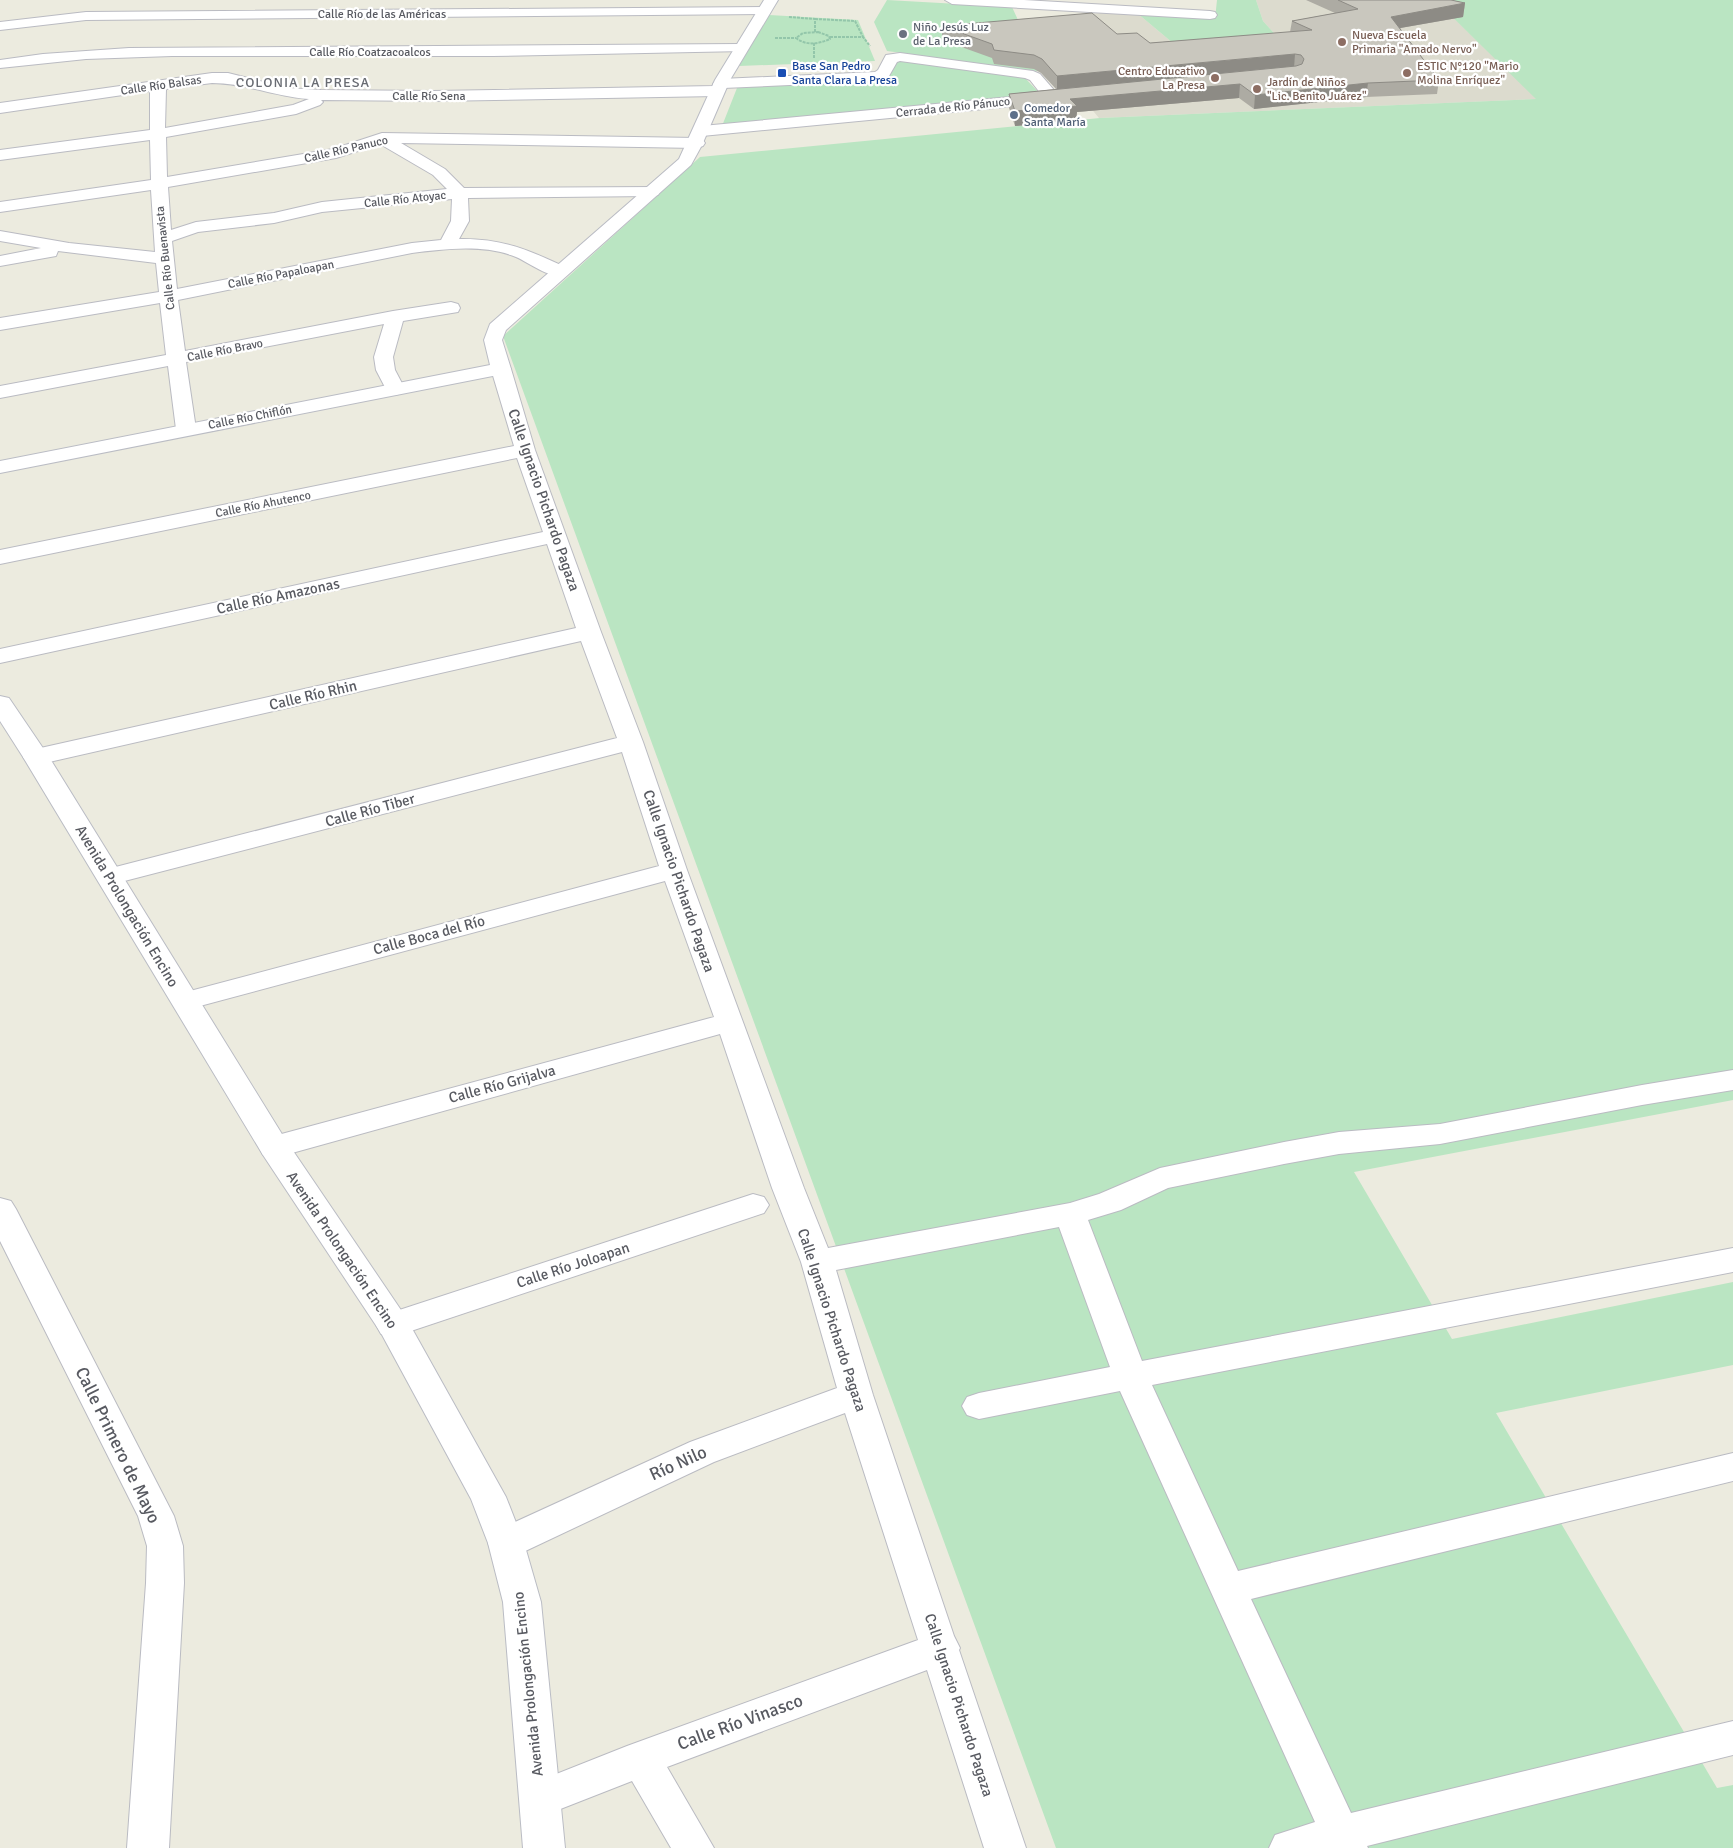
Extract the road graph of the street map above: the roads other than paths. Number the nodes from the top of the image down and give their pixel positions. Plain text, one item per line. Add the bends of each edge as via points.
1 (311, 0) edge
2 (952, 0) edge
3 (768, 6) edge
4 (296, 15) junction
5 (1210, 15) dead end
6 (79, 16) junction
7 (0, 26) edge
8 (77, 45) junction
9 (740, 48) junction
10 (0, 64) edge
11 (158, 85) junction
12 (719, 87) junction
13 (320, 95) junction
14 (1071, 95) edge
15 (1052, 97) junction
16 (0, 108) edge
17 (156, 134) junction
18 (699, 137) junction
19 (382, 138) junction
20 (0, 156) edge
21 (158, 184) junction
22 (652, 191) junction
23 (460, 193) junction
24 (0, 207) edge
25 (0, 236) edge
26 (162, 238) junction
27 (447, 245) junction
28 (69, 248) junction
29 (163, 258) junction
30 (0, 261) edge
31 (559, 271) junction
32 (170, 296) junction
33 (451, 308) dead end
34 (393, 317) junction
35 (0, 324) edge
36 (176, 360) junction
37 (501, 368) junction
38 (395, 389) junction
39 (0, 392) edge
40 (186, 429) junction
41 (525, 450) junction
42 (0, 467) edge
43 (556, 536) junction
44 (0, 557) edge
45 (589, 632) junction
46 (0, 656) edge
47 (0, 703) edge
48 (631, 742) junction
49 (36, 757) junction
50 (674, 870) junction
51 (109, 877) junction
52 (185, 1001) junction
53 (730, 1022) junction
54 (1733, 1080) edge
55 (274, 1147) junction
56 (753, 1205) dead end
57 (0, 1209) edge
58 (1070, 1214) junction
59 (1733, 1260) edge
60 (817, 1262) junction
61 (393, 1325) junction
62 (1130, 1375) junction
63 (856, 1395) junction
64 (980, 1406) dead end
65 (1733, 1467) edge
66 (506, 1543) junction
67 (1227, 1589) junction
68 (941, 1648) junction
69 (1733, 1738) edge
70 (641, 1759) junction
71 (540, 1799) junction
72 (1344, 1841) edge
73 (148, 1848) edge
74 (544, 1848) edge
75 (693, 1848) edge
76 (1005, 1848) edge
77 (1290, 1848) edge

1 - 4 street
2 - 5 street
3 - 4 street, Calle Río de las Américas
3 - 9 street, Calle Ignacio Pichardo Pagaza
4 - 6 street, Calle Río de las Américas
6 - 7 street, Calle Río de las Américas
6 - 8 street
8 - 9 street, Calle Río Coatzacoalcos via 145,52
8 - 10 street, Calle Río Coatzacoalcos
9 - 12 street, Calle Ignacio Pichardo Pagaza
11 - 13 street, Calle Río Balsas via 220,78 287,93
11 - 16 street, Calle Río Balsas
11 - 17 street, Calle Río Buenavista
12 - 13 street, Calle Río Sena via 433,96
12 - 15 street, Calle Río Sena via 878,76 884,73 891,58 900,57 1028,74 1035,77
12 - 18 street, Calle Ignacio Pichardo Pagaza
13 - 17 street via 312,104 296,109
14 - 15 street, Cerrada de Río Pánuco
15 - 18 street, Cerrada de Río Pánuco
17 - 20 street
17 - 21 street, Calle Río Buenavista
18 - 19 street, Calle Río Panuco
18 - 22 street, Calle Ignacio Pichardo Pagaza via 685,162
19 - 21 street, Calle Río Panuco via 336,153
19 - 23 street via 439,172
21 - 24 street, Calle Río Panuco
21 - 26 street, Calle Río Buenavista
22 - 23 street, Calle Río Atoyac
22 - 31 street, Calle Ignacio Pichardo Pagaza
23 - 26 street, Calle Río Atoyac via 322,207 274,218 196,227
23 - 27 street via 460,221
25 - 28 street
26 - 29 street, Calle Río Buenavista
27 - 31 street, Calle Río Papaloapan via 513,250
27 - 32 street, Calle Río Papaloapan via 412,248
28 - 29 street
28 - 30 street
29 - 32 street, Calle Río Buenavista
31 - 37 street, Calle Ignacio Pichardo Pagaza via 496,328 493,340
32 - 35 street, Calle Río Papaloapan
32 - 36 street, Calle Río Buenavista
33 - 34 street, Calle Río Bravo
34 - 36 street, Calle Río Bravo
34 - 38 street via 395,325 384,351 384,363
36 - 39 street, Calle Río Bravo
36 - 40 street, Calle Río Buenavista
37 - 38 street, Calle Río Chiflón
37 - 41 street, Calle Ignacio Pichardo Pagaza
38 - 40 street, Calle Río Chiflón
40 - 42 street, Calle Río Chiflón
41 - 43 street, Calle Ignacio Pichardo Pagaza
41 - 44 street, Calle Río Ahutenco
43 - 45 street, Calle Ignacio Pichardo Pagaza
43 - 46 street, Calle Río Amazonas
45 - 48 street, Calle Ignacio Pichardo Pagaza
45 - 49 street, Calle Río Rhin
47 - 49 street, Avenida Prolongación Encino
48 - 50 street, Calle Ignacio Pichardo Pagaza
48 - 51 street, Calle Río Tiber
49 - 51 street, Avenida Prolongación Encino
50 - 52 street, Calle Boca del Río
50 - 53 street, Calle Ignacio Pichardo Pagaza
51 - 52 street, Avenida Prolongación Encino
52 - 55 street, Avenida Prolongación Encino
53 - 55 street, Calle Río Grijalva
53 - 60 street, Calle Ignacio Pichardo Pagaza
54 - 58 street via 1440,1134 1339,1143 1284,1153 1160,1179 1110,1202
55 - 61 street, Avenida Prolongación Encino
56 - 61 street, Calle Río Joloapan
57 - 73 street, Calle Primero de Mayo via 156,1516 165,1546
58 - 60 street
58 - 62 street
59 - 62 street
60 - 63 street, Calle Ignacio Pichardo Pagaza
61 - 66 street, Avenida Prolongación Encino via 488,1497
62 - 64 street
62 - 67 street
63 - 66 street, Río Nilo via 702,1452
63 - 68 street, Calle Ignacio Pichardo Pagaza
65 - 67 street
66 - 71 street, Avenida Prolongación Encino via 522,1602
67 - 72 street
68 - 70 street, Calle Río Vinasco
68 - 76 street, Calle Ignacio Pichardo Pagaza
69 - 72 street
70 - 71 street, Calle Río Vinasco
70 - 75 street
71 - 74 street, Avenida Prolongación Encino
72 - 77 street

